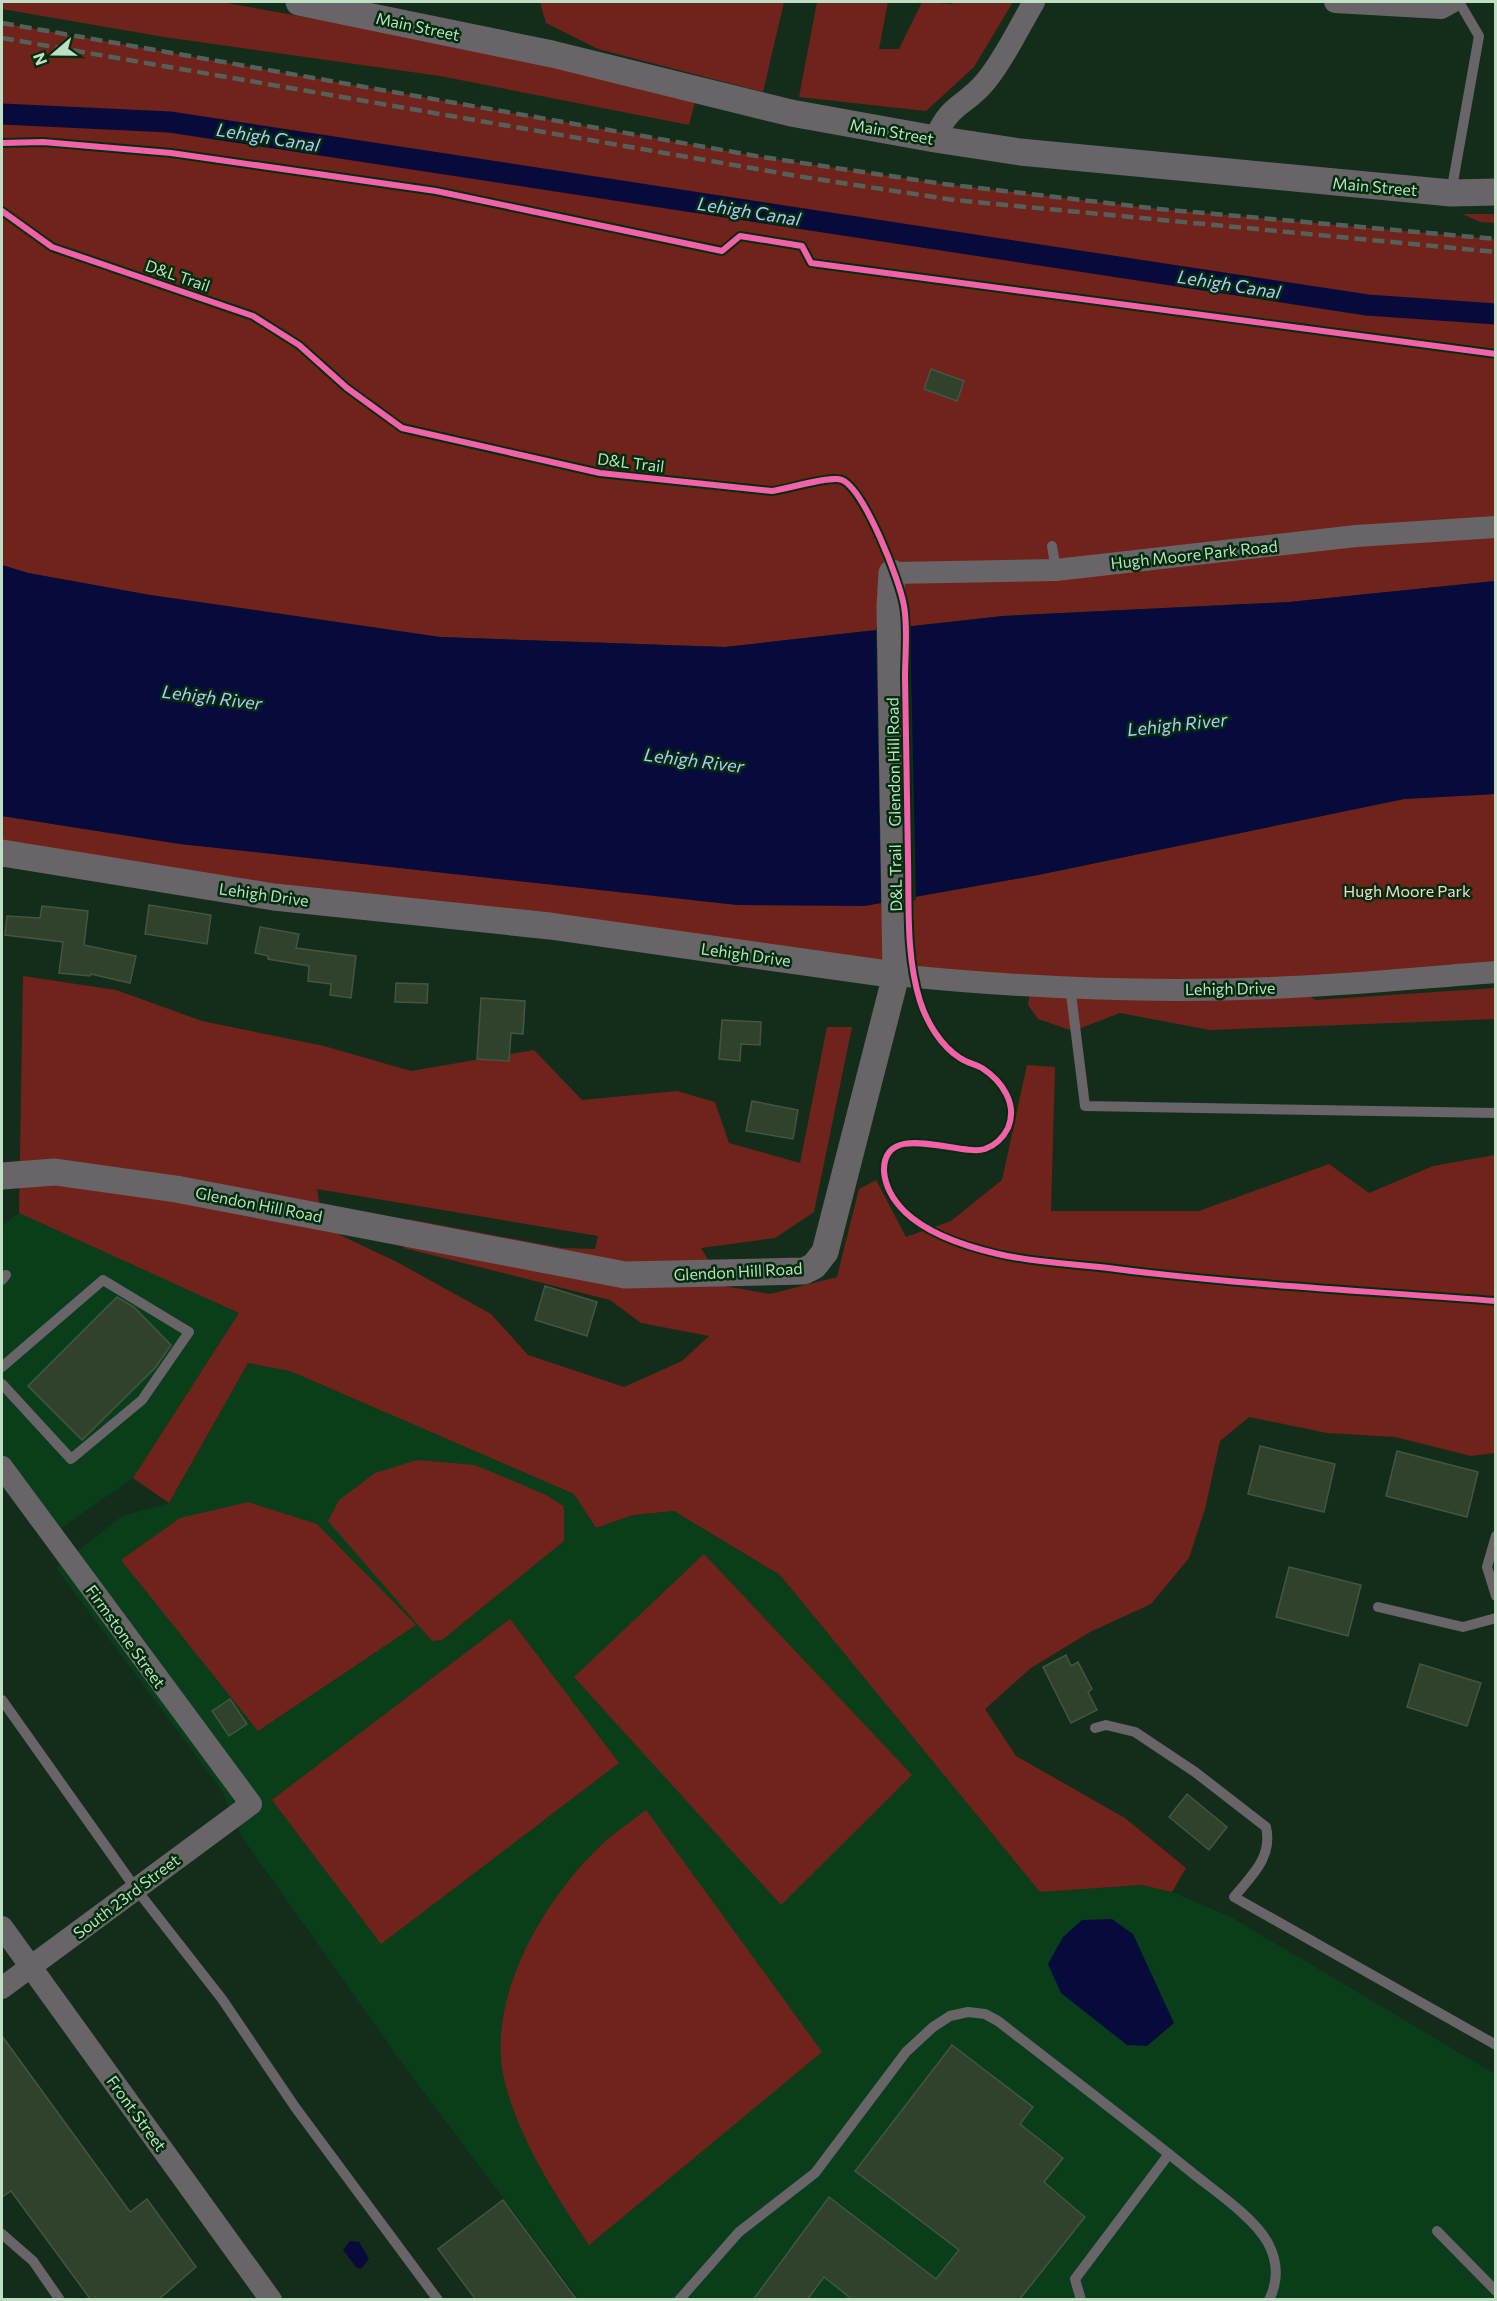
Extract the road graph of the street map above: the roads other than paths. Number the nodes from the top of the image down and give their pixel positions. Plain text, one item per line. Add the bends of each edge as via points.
1 (299, 2) edge
2 (1034, 2) edge
3 (1335, 2) edge
4 (1452, 2) edge
5 (1459, 2) edge
6 (935, 139) junction
7 (1496, 192) edge
8 (1451, 193) junction
9 (1496, 527) edge
10 (1052, 546) dead end
11 (1056, 570) junction
12 (892, 573) joint
13 (2, 853) edge
14 (1496, 972) edge
15 (896, 975) junction
16 (1070, 986) junction
17 (1496, 1113) edge
18 (2, 1176) edge
19 (2, 1367) edge
20 (2, 1384) edge
21 (2, 1467) edge
22 (1496, 1536) edge
23 (1496, 1596) edge
24 (1378, 1607) dead end
25 (1496, 1618) edge
26 (2, 1700) edge
27 (1095, 1728) dead end
28 (251, 1804) joint
29 (136, 1888) junction
30 (2, 1927) edge
31 (31, 1967) junction
32 (2, 1988) edge
33 (1496, 2046) edge
34 (1169, 2154) junction
35 (1437, 2231) dead end
36 (2, 2234) edge
37 (1496, 2291) edge
38 (60, 2300) edge
39 (271, 2300) edge
40 (438, 2300) edge
41 (679, 2300) edge
42 (1081, 2300) edge
43 (1269, 2300) edge

1 - 6 street, Main Street via 552,54 791,113
2 - 6 street via 986,82 955,106 943,120
3 - 4 street via 1441,8
5 - 8 lane via 1479,36
6 - 8 street, Main Street via 1020,152
7 - 8 street, Main Street
9 - 11 street, Hugh Moore Park Road via 1356,536
10 - 11 lane
11 - 12 street, Hugh Moore Park Road
12 - 15 street, Glendon Hill Road
13 - 15 street, Lehigh Drive via 274,897 550,926
14 - 16 street, Lehigh Drive via 1290,987
15 - 16 street, Lehigh Drive
15 - 18 street, Glendon Hill Road via 825,1252 814,1266 804,1271 625,1275 176,1189 55,1172
16 - 17 lane via 1085,1106
19 - 20 lane via 103,1280 189,1332 141,1400 71,1459
21 - 28 street, Firmstone Street
22 - 23 lane via 1487,1567
24 - 25 lane via 1463,1627
26 - 29 lane
27 - 33 lane via 1106,1725 1136,1732 1196,1772 1266,1827 1268,1852 1234,1897
28 - 29 street, South 23rd Street
29 - 31 street, South 23rd Street
29 - 40 lane via 222,1999 295,2107
30 - 31 street, Front Street
31 - 32 street, South 23rd Street
31 - 39 street, Front Street
34 - 41 lane via 998,2021 968,2012 950,2016 906,2052 815,2173 739,2232
34 - 42 lane via 1075,2279
34 - 43 lane via 1217,2192 1267,2241 1277,2264 1275,2287
35 - 37 lane
36 - 38 lane via 33,2261

